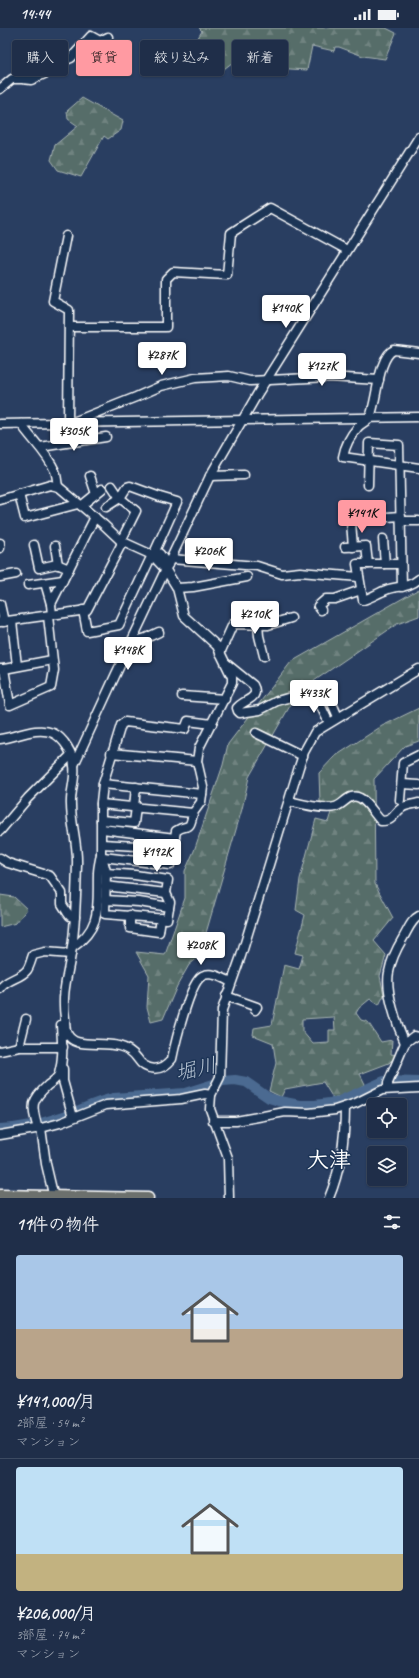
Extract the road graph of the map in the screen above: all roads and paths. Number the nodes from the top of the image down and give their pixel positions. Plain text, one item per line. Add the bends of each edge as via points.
1 (108, 37) dead end
2 (0, 89) edge
3 (419, 137) edge
4 (66, 236) dead end
5 (347, 250) junction
6 (69, 327) junction
7 (419, 352) edge
8 (266, 380) junction
9 (379, 380) junction
10 (419, 417) edge
11 (370, 418) junction
12 (242, 420) junction
13 (0, 424) edge
14 (21, 424) junction
15 (68, 424) junction
16 (106, 437) dead end
17 (40, 447) junction
18 (369, 462) junction
19 (399, 466) junction
20 (419, 468) edge
21 (244, 475) dead end
22 (90, 476) dead end
23 (210, 476) junction
24 (368, 485) dead end
25 (112, 486) dead end
26 (58, 487) junction
27 (19, 494) junction
28 (120, 498) junction
29 (0, 500) edge
30 (80, 505) junction
31 (106, 507) dead end
32 (95, 517) junction
33 (387, 517) dead end
34 (401, 519) junction
35 (419, 521) edge
36 (351, 522) dead end
37 (383, 539) dead end
38 (121, 541) junction
39 (0, 544) edge
40 (34, 545) dead end
41 (55, 546) dead end
42 (0, 548) edge
43 (152, 555) junction
44 (168, 564) junction
45 (368, 564) junction
46 (385, 564) junction
47 (401, 564) junction
48 (58, 565) junction
49 (69, 569) junction
50 (16, 574) dead end
51 (0, 577) edge
52 (246, 577) dead end
53 (359, 577) junction
54 (419, 579) edge
55 (63, 580) junction
56 (45, 583) junction
57 (28, 585) dead end
58 (177, 588) junction
59 (402, 588) junction
60 (361, 590) junction
61 (0, 604) edge
62 (51, 604) junction
63 (318, 606) dead end
64 (83, 610) junction
65 (50, 616) junction
66 (291, 618) dead end
67 (5, 622) edge
68 (258, 625) junction
69 (159, 632) dead end
70 (131, 642) junction
71 (220, 653) junction
72 (264, 656) dead end
73 (52, 660) junction
74 (224, 662) junction
75 (17, 666) junction
76 (2, 669) edge
77 (419, 670) edge
78 (182, 696) dead end
79 (317, 698) junction
80 (225, 699) junction
81 (338, 717) junction
82 (329, 723) junction
83 (212, 724) junction
84 (256, 733) dead end
85 (0, 739) edge
86 (111, 753) junction
87 (71, 755) junction
88 (419, 755) edge
89 (303, 756) junction
90 (197, 761) junction
91 (74, 765) junction
92 (103, 784) junction
93 (402, 784) junction
94 (419, 785) edge
95 (136, 787) junction
96 (202, 794) junction
97 (400, 800) dead end
98 (289, 801) junction
99 (418, 803) edge
100 (101, 804) junction
101 (135, 807) junction
102 (193, 813) junction
103 (101, 820) junction
104 (102, 829) junction
105 (0, 831) edge
106 (175, 838) junction
107 (102, 844) junction
108 (173, 851) junction
109 (102, 855) junction
110 (0, 858) edge
111 (106, 873) junction
112 (105, 886) junction
113 (166, 893) junction
114 (105, 900) junction
115 (169, 907) junction
116 (130, 915) junction
117 (419, 916) edge
118 (75, 917) junction
119 (161, 918) junction
120 (72, 951) junction
121 (231, 982) junction
122 (0, 989) edge
123 (226, 996) junction
124 (63, 1006) junction
125 (255, 1010) dead end
126 (26, 1019) dead end
127 (419, 1037) edge
128 (405, 1043) junction
129 (19, 1047) junction
130 (63, 1047) junction
131 (0, 1051) edge
132 (63, 1060) junction
133 (419, 1088) edge
134 (388, 1089) junction
135 (211, 1095) junction
136 (345, 1107) junction
137 (73, 1117) junction
138 (213, 1122) junction
139 (40, 1128) junction
140 (0, 1135) edge
141 (0, 1195) edge
142 (54, 1197) edge
143 (148, 1198) edge
144 (229, 1198) edge
145 (329, 1198) edge

1 - 2 street via 100,41 91,36 71,58 59,63 53,70 31,80 12,80
3 - 5 street
4 - 6 street via 53,301 69,310
5 - 6 street via 270,208 231,234 227,275 173,272 166,279 166,327
5 - 8 street
6 - 15 street
7 - 9 street via 392,351 387,356
8 - 9 street via 328,376
8 - 12 street
8 - 15 street via 250,381 229,376 195,378 161,386
9 - 11 street
10 - 11 street
11 - 12 street
11 - 18 street via 358,427 349,440 343,457
12 - 15 street
12 - 23 street
13 - 14 street
14 - 15 street
14 - 17 street
16 - 17 street
17 - 26 street via 55,472
18 - 19 street
18 - 19 street via 369,443 399,445
18 - 24 street
19 - 20 street
19 - 34 street
21 - 23 street
22 - 30 street via 99,492
23 - 44 street
25 - 28 street
26 - 27 street via 50,485
26 - 30 street
27 - 29 street
27 - 30 street via 25,518
28 - 31 street
28 - 38 street via 136,511
28 - 44 street via 130,486 177,502 155,551
30 - 32 street
32 - 38 street
32 - 49 street
33 - 34 street
34 - 35 street
34 - 47 street
36 - 45 street via 349,547 366,546
37 - 46 street
38 - 43 street
38 - 64 street via 87,610
39 - 42 street
40 - 48 street via 39,568
41 - 48 street
43 - 44 street
43 - 64 street via 119,624 86,631
44 - 53 street via 257,566 282,574 300,572
44 - 58 street
44 - 70 street
45 - 46 street
45 - 53 street via 357,564
46 - 47 street
47 - 59 street
48 - 49 street
49 - 55 street
50 - 51 street
52 - 58 street
53 - 60 street
54 - 59 street
55 - 56 street
55 - 62 street
56 - 57 street
56 - 62 street
58 - 71 street via 184,616 216,646
59 - 60 street via 387,589 363,600
60 - 63 street via 335,599 326,599
61 - 67 street
62 - 65 street
64 - 65 street
65 - 67 street
65 - 73 street
66 - 68 street via 268,625
67 - 75 street
68 - 71 street via 233,624
68 - 72 street
69 - 70 street
70 - 91 street
71 - 74 street
73 - 75 street
73 - 76 street via 54,670 51,687 10,705
74 - 79 street via 256,689 254,696 237,708 240,713 260,710 277,701 298,695
74 - 80 street via 232,677
75 - 76 street
77 - 81 street
78 - 80 street
79 - 81 street via 331,701
79 - 82 street
80 - 83 street
81 - 82 street
82 - 89 street via 315,732
83 - 86 street via 188,721 185,729 125,722 120,725
83 - 90 street via 202,741
84 - 89 street
85 - 87 street via 37,731 54,733 62,740
86 - 90 street
86 - 92 street
87 - 91 street
87 - 105 street via 28,798
88 - 93 street via 403,763
89 - 98 street
90 - 96 street
91 - 118 street via 71,804 77,853
92 - 95 street
92 - 100 street
93 - 94 street
93 - 97 street
95 - 96 street
95 - 101 street
96 - 102 street via 201,802
98 - 99 street via 308,807 335,807 356,796 361,798 381,821 394,817 402,807
98 - 121 street
100 - 101 street
100 - 103 street
101 - 102 street
101 - 103 street via 134,823
102 - 106 street via 191,825 176,831
103 - 104 street
104 - 106 street
104 - 107 street
106 - 108 street
107 - 108 street
107 - 109 street
108 - 109 street via 170,864
109 - 111 street
109 - 120 street via 98,871 98,912 95,921
110 - 118 street via 50,876 62,893 62,904 66,912
111 - 112 street
111 - 113 street via 168,880
112 - 113 street
112 - 114 street
113 - 115 street via 170,902
114 - 115 street
114 - 116 street via 105,914
115 - 119 street via 167,919
116 - 119 street
116 - 119 street via 130,928 159,932
117 - 128 street via 414,919 401,942 389,972 388,984
118 - 120 street
120 - 122 street via 33,955 28,969 2,985
120 - 124 street via 65,978
121 - 123 street
121 - 124 street via 208,974 201,976 190,996 172,1059 162,1068 145,1067 133,1053 122,1046 88,1044 71,1039 67,1033
123 - 125 street via 256,1007
123 - 135 street via 220,1026 218,1080
124 - 130 street
126 - 129 street
127 - 128 street via 414,1036
128 - 134 street via 388,1083
129 - 130 street
129 - 131 street
130 - 132 street
132 - 137 street via 62,1081
132 - 139 street via 58,1075 33,1104 32,1109
133 - 134 street
134 - 136 street
135 - 137 street via 118,1103
135 - 138 street via 210,1109
136 - 138 street
136 - 145 street via 345,1134
137 - 139 street
138 - 144 street via 228,1158
139 - 140 street
139 - 142 street
141 - 142 main road
142 - 143 main road

